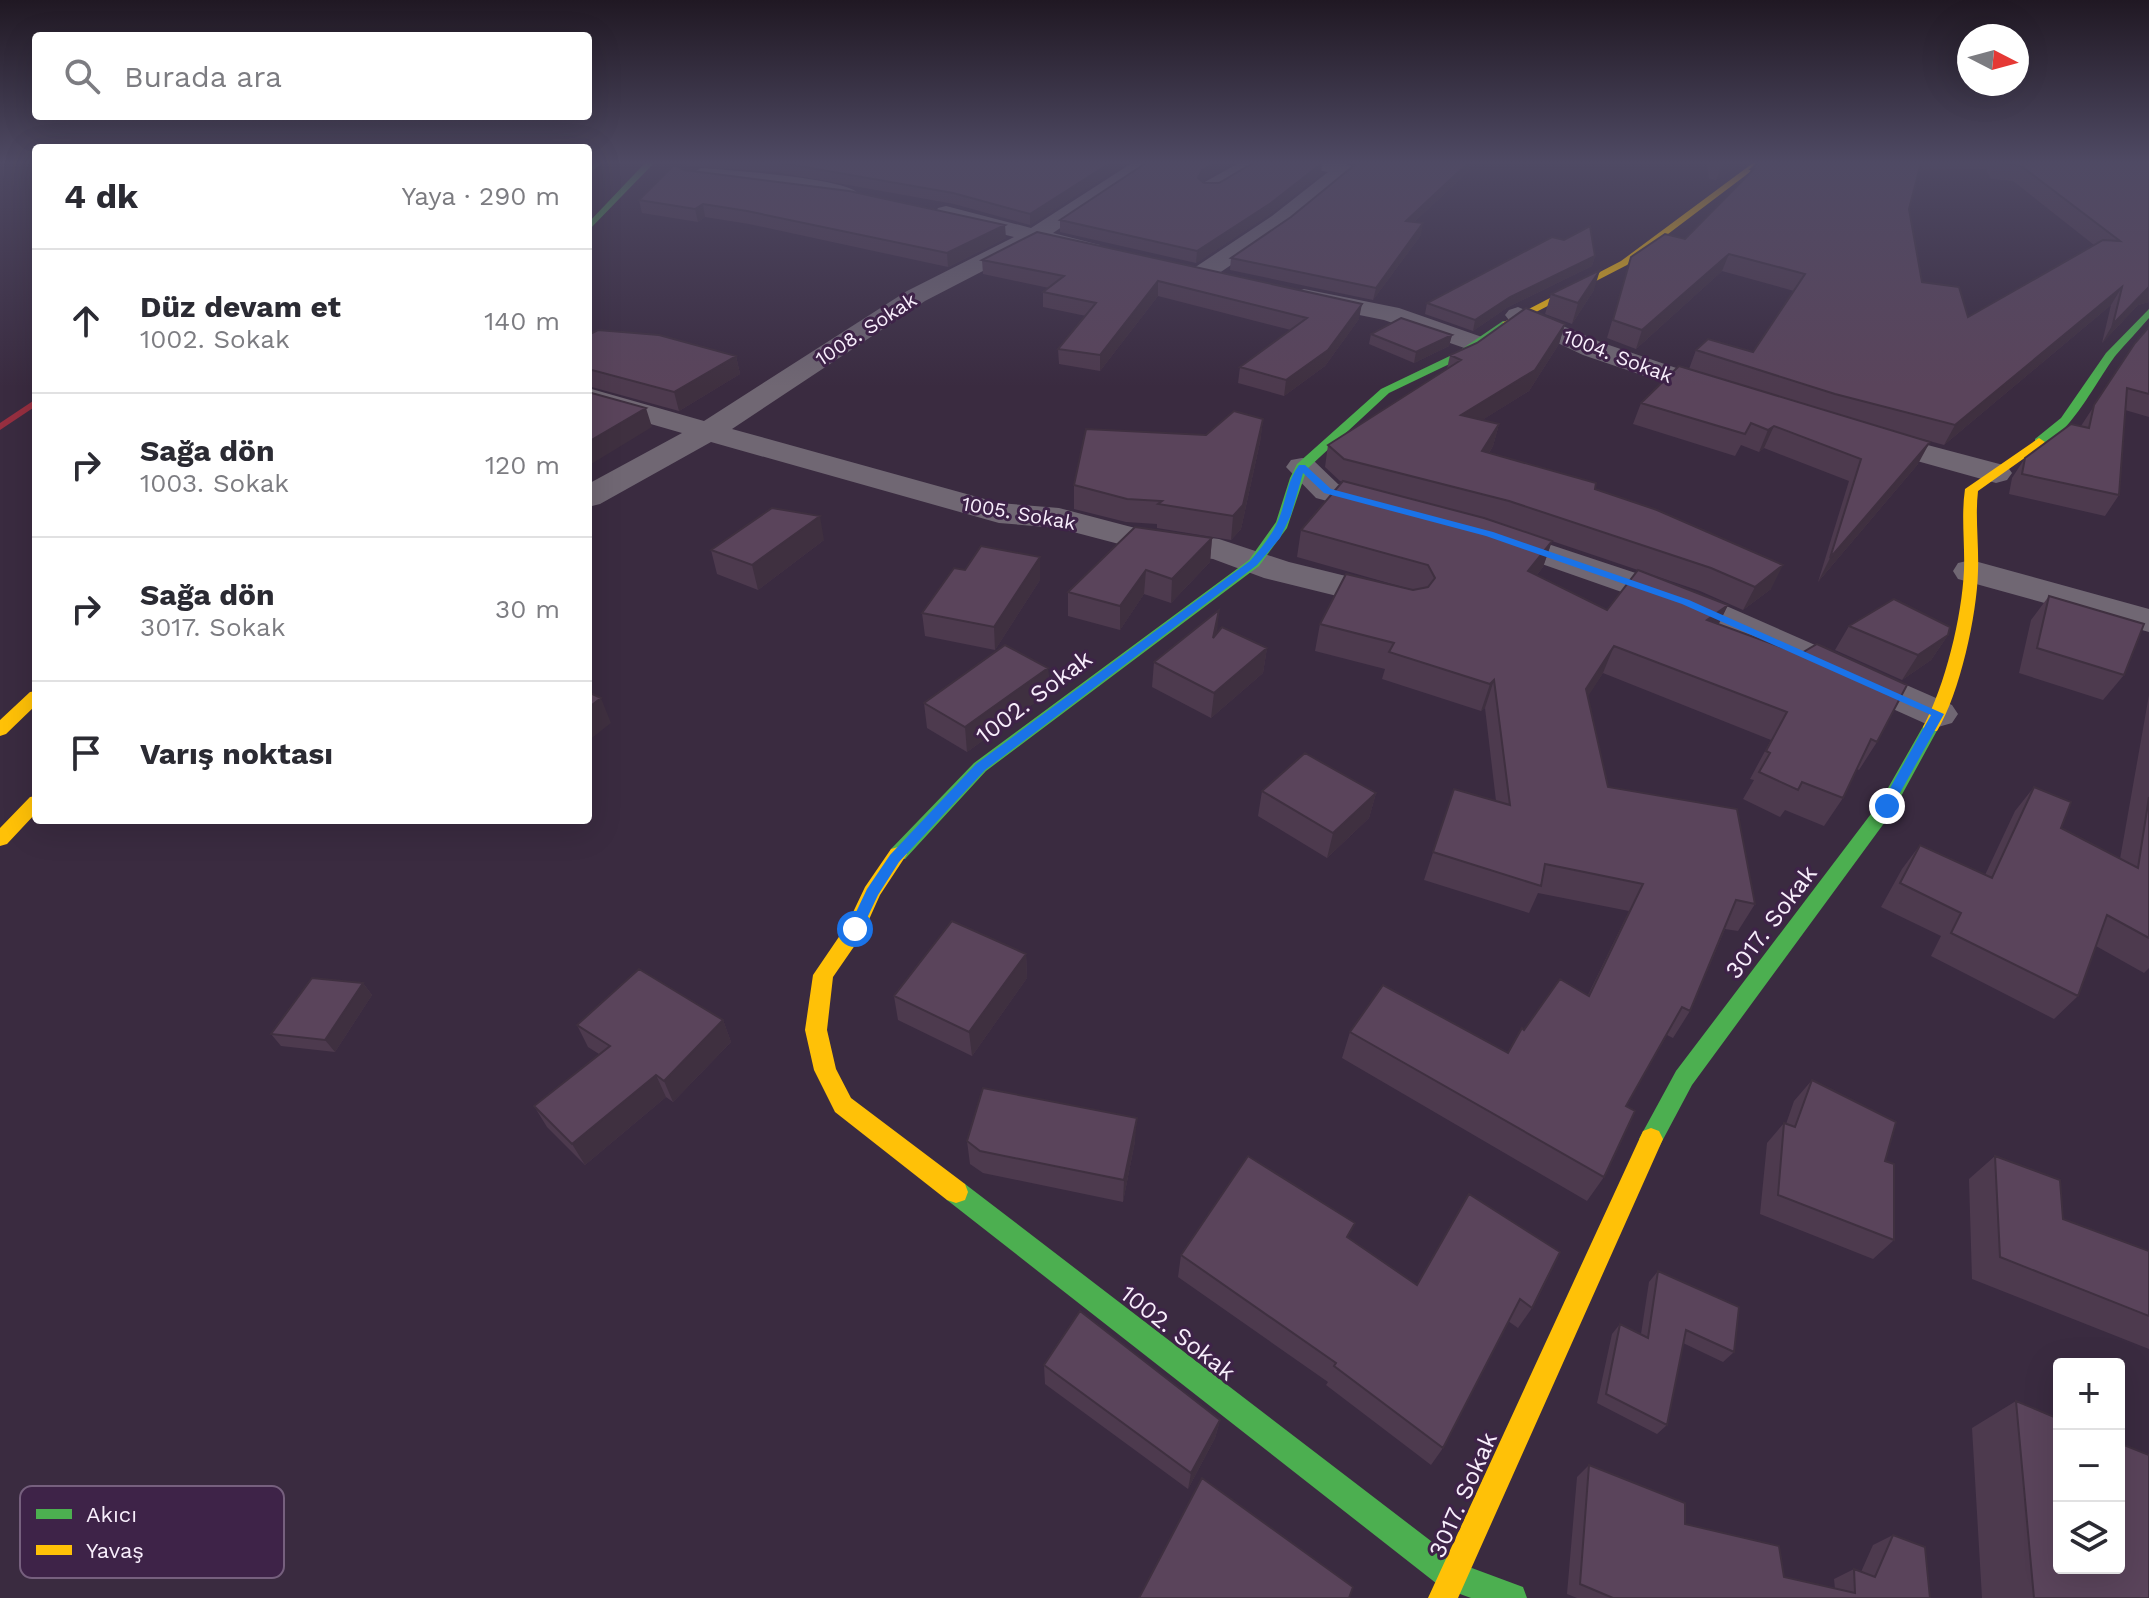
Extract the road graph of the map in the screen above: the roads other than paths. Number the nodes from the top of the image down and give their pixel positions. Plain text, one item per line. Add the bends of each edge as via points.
1 (1030, 238) edge
2 (1051, 238) edge
3 (1253, 238) edge
4 (1658, 238) edge
5 (1113, 254) edge
6 (1233, 281) edge
7 (1277, 291) edge
8 (1518, 315) junction
9 (2146, 319) edge
10 (1473, 343) junction
11 (592, 398) edge
12 (1749, 402) edge
13 (1836, 429) edge
14 (709, 431) junction
15 (1302, 467) junction
16 (1996, 473) junction
17 (592, 495) edge
18 (1254, 563) junction
19 (1971, 571) junction
20 (1407, 603) edge
21 (2149, 621) edge
22 (32, 700) edge
23 (1938, 714) junction
24 (0, 730) edge
25 (32, 806) edge
26 (0, 839) edge
27 (1452, 1576) junction
28 (1443, 1598) edge
29 (1512, 1598) edge

1 - 14 street, 1008. Sokak via 916,296
2 - 5 street
3 - 6 street via 1196,272
4 - 8 main road, 1002. Sokak via 1624,263
7 - 10 street via 1390,313
8 - 10 main road, 1002. Sokak
8 - 12 street, 1004. Sokak via 1593,349
9 - 16 main road, 3017. Sokak via 2110,355 2065,421
10 - 15 main road, 1002. Sokak via 1460,355 1385,391
11 - 14 street, 1005. Sokak
13 - 16 street
14 - 17 street, 1008. Sokak
14 - 18 street, 1005. Sokak via 999,513 1059,518 1138,539 1219,549
15 - 18 main road, 1002. Sokak via 1275,538
15 - 23 street via 1327,491 1444,522 1686,602
16 - 19 main road, 3017. Sokak via 1972,489 1967,516
18 - 20 street, 1005. Sokak
18 - 27 main road, 1002. Sokak via 980,767 940,807 894,858 823,975 816,1030 825,1070 843,1105
19 - 21 street
19 - 23 main road, 3017. Sokak via 1966,619
22 - 24 main road
23 - 27 main road, 3017. Sokak via 1887,806 1684,1078 1637,1164
25 - 26 main road
27 - 28 main road, 3017. Sokak
27 - 29 main road, 1002. Sokak

